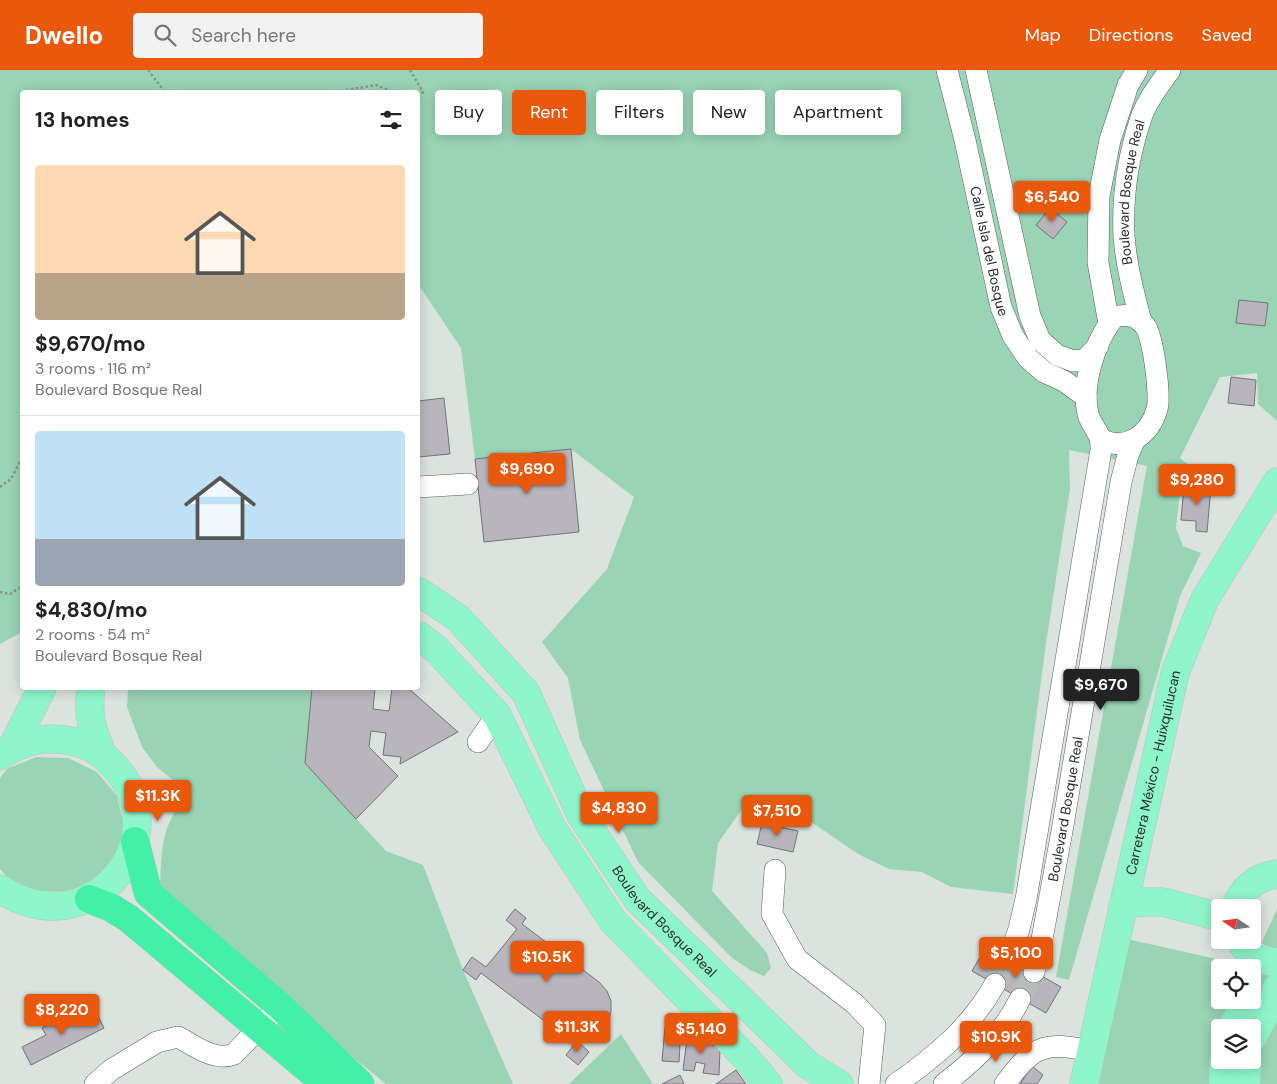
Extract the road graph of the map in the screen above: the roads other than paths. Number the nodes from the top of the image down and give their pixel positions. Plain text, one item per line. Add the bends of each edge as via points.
1 (947, 70) edge
2 (976, 70) edge
3 (1137, 70) edge
4 (1170, 70) edge
5 (1141, 322) junction
6 (1109, 324) junction
7 (1098, 346) junction
8 (1086, 397) junction
9 (1100, 438) junction
10 (1135, 438) junction
11 (1277, 482) edge
12 (468, 484) dead end
13 (420, 487) edge
14 (420, 592) edge
15 (420, 637) edge
16 (41, 690) edge
17 (91, 690) edge
18 (498, 715) junction
19 (478, 742) dead end
20 (6, 752) edge
21 (102, 754) junction
22 (135, 841) junction
23 (775, 870) dead end
24 (1277, 874) edge
25 (90, 899) junction
26 (1239, 899) edge
27 (5, 901) edge
28 (1123, 905) junction
29 (1211, 915) edge
30 (1019, 929) junction
31 (1042, 938) junction
32 (214, 950) junction
33 (1246, 956) edge
34 (1009, 958) tunnel mouth
35 (1277, 962) edge
36 (1034, 972) tunnel mouth
37 (192, 974) junction
38 (995, 984) tunnel mouth
39 (1277, 988) edge
40 (1020, 998) tunnel mouth
41 (280, 1006) junction
42 (974, 1017) junction
43 (1261, 1021) edge
44 (260, 1028) junction
45 (996, 1036) junction
46 (1090, 1051) junction
47 (1224, 1069) edge
48 (1247, 1069) edge
49 (95, 1084) edge
50 (326, 1084) edge
51 (360, 1084) edge
52 (768, 1084) edge
53 (839, 1084) edge
54 (869, 1084) edge
55 (896, 1084) edge
56 (944, 1084) edge
57 (1005, 1084) edge
58 (1084, 1084) edge
59 (1223, 1084) edge
60 (1246, 1084) edge

1 - 8 street, Calle Isla del Bosque via 1001,307 1013,336 1028,358 1044,372
2 - 7 street, Calle Isla del Bosque via 1030,316 1040,340 1057,355 1073,361 1085,360
3 - 6 street, Boulevard Bosque Real via 1128,85 1110,140 1099,196 1098,262
4 - 5 street, Boulevard Bosque Real via 1143,114 1129,165 1126,190 1124,236
5 - 6 street via 1125,314 1114,317
5 - 10 street, Boulevard Bosque Real via 1150,336 1158,407 1145,433
6 - 7 street
7 - 8 street
8 - 9 street via 1092,426
9 - 10 street via 1117,444
9 - 30 street, Boulevard Bosque Real via 1097,478
10 - 31 street, Boulevard Bosque Real via 1121,482
11 - 28 main road, Carretera México - Huixquilucan via 1205,599 1175,673
12 - 13 street
14 - 53 main road, Boulevard Bosque Real via 458,618 526,693 582,815 637,899 808,1065
15 - 18 main road via 436,649
16 - 20 main road
17 - 21 main road via 91,726
18 - 19 street
18 - 52 main road via 552,828 613,921
20 - 21 main road via 35,739 60,738 83,743
21 - 22 main road via 121,772 132,794 137,817
22 - 25 main road via 126,864 110,884
22 - 32 highway via 148,893
23 - 54 street via 772,914 797,959 855,1004 875,1025
24 - 26 main road via 1253,882
25 - 27 main road via 52,907
25 - 37 highway via 128,918
28 - 29 main road via 1163,902
28 - 46 main road, Carretera México - Huixquilucan
30 - 31 street
30 - 34 street, Boulevard Bosque Real
31 - 36 street, Boulevard Bosque Real
32 - 37 highway
32 - 41 highway
33 - 35 main road
37 - 44 highway
38 - 42 street
39 - 43 main road
40 - 45 street
41 - 44 street
41 - 51 highway
42 - 45 street
42 - 55 street via 940,1051
44 - 49 street via 234,1054 224,1058 178,1037 157,1042
44 - 50 highway
45 - 56 street
46 - 57 street via 1069,1046 1047,1047 1020,1063
46 - 58 main road, Carretera México - Huixquilucan
47 - 59 main road
48 - 60 main road

